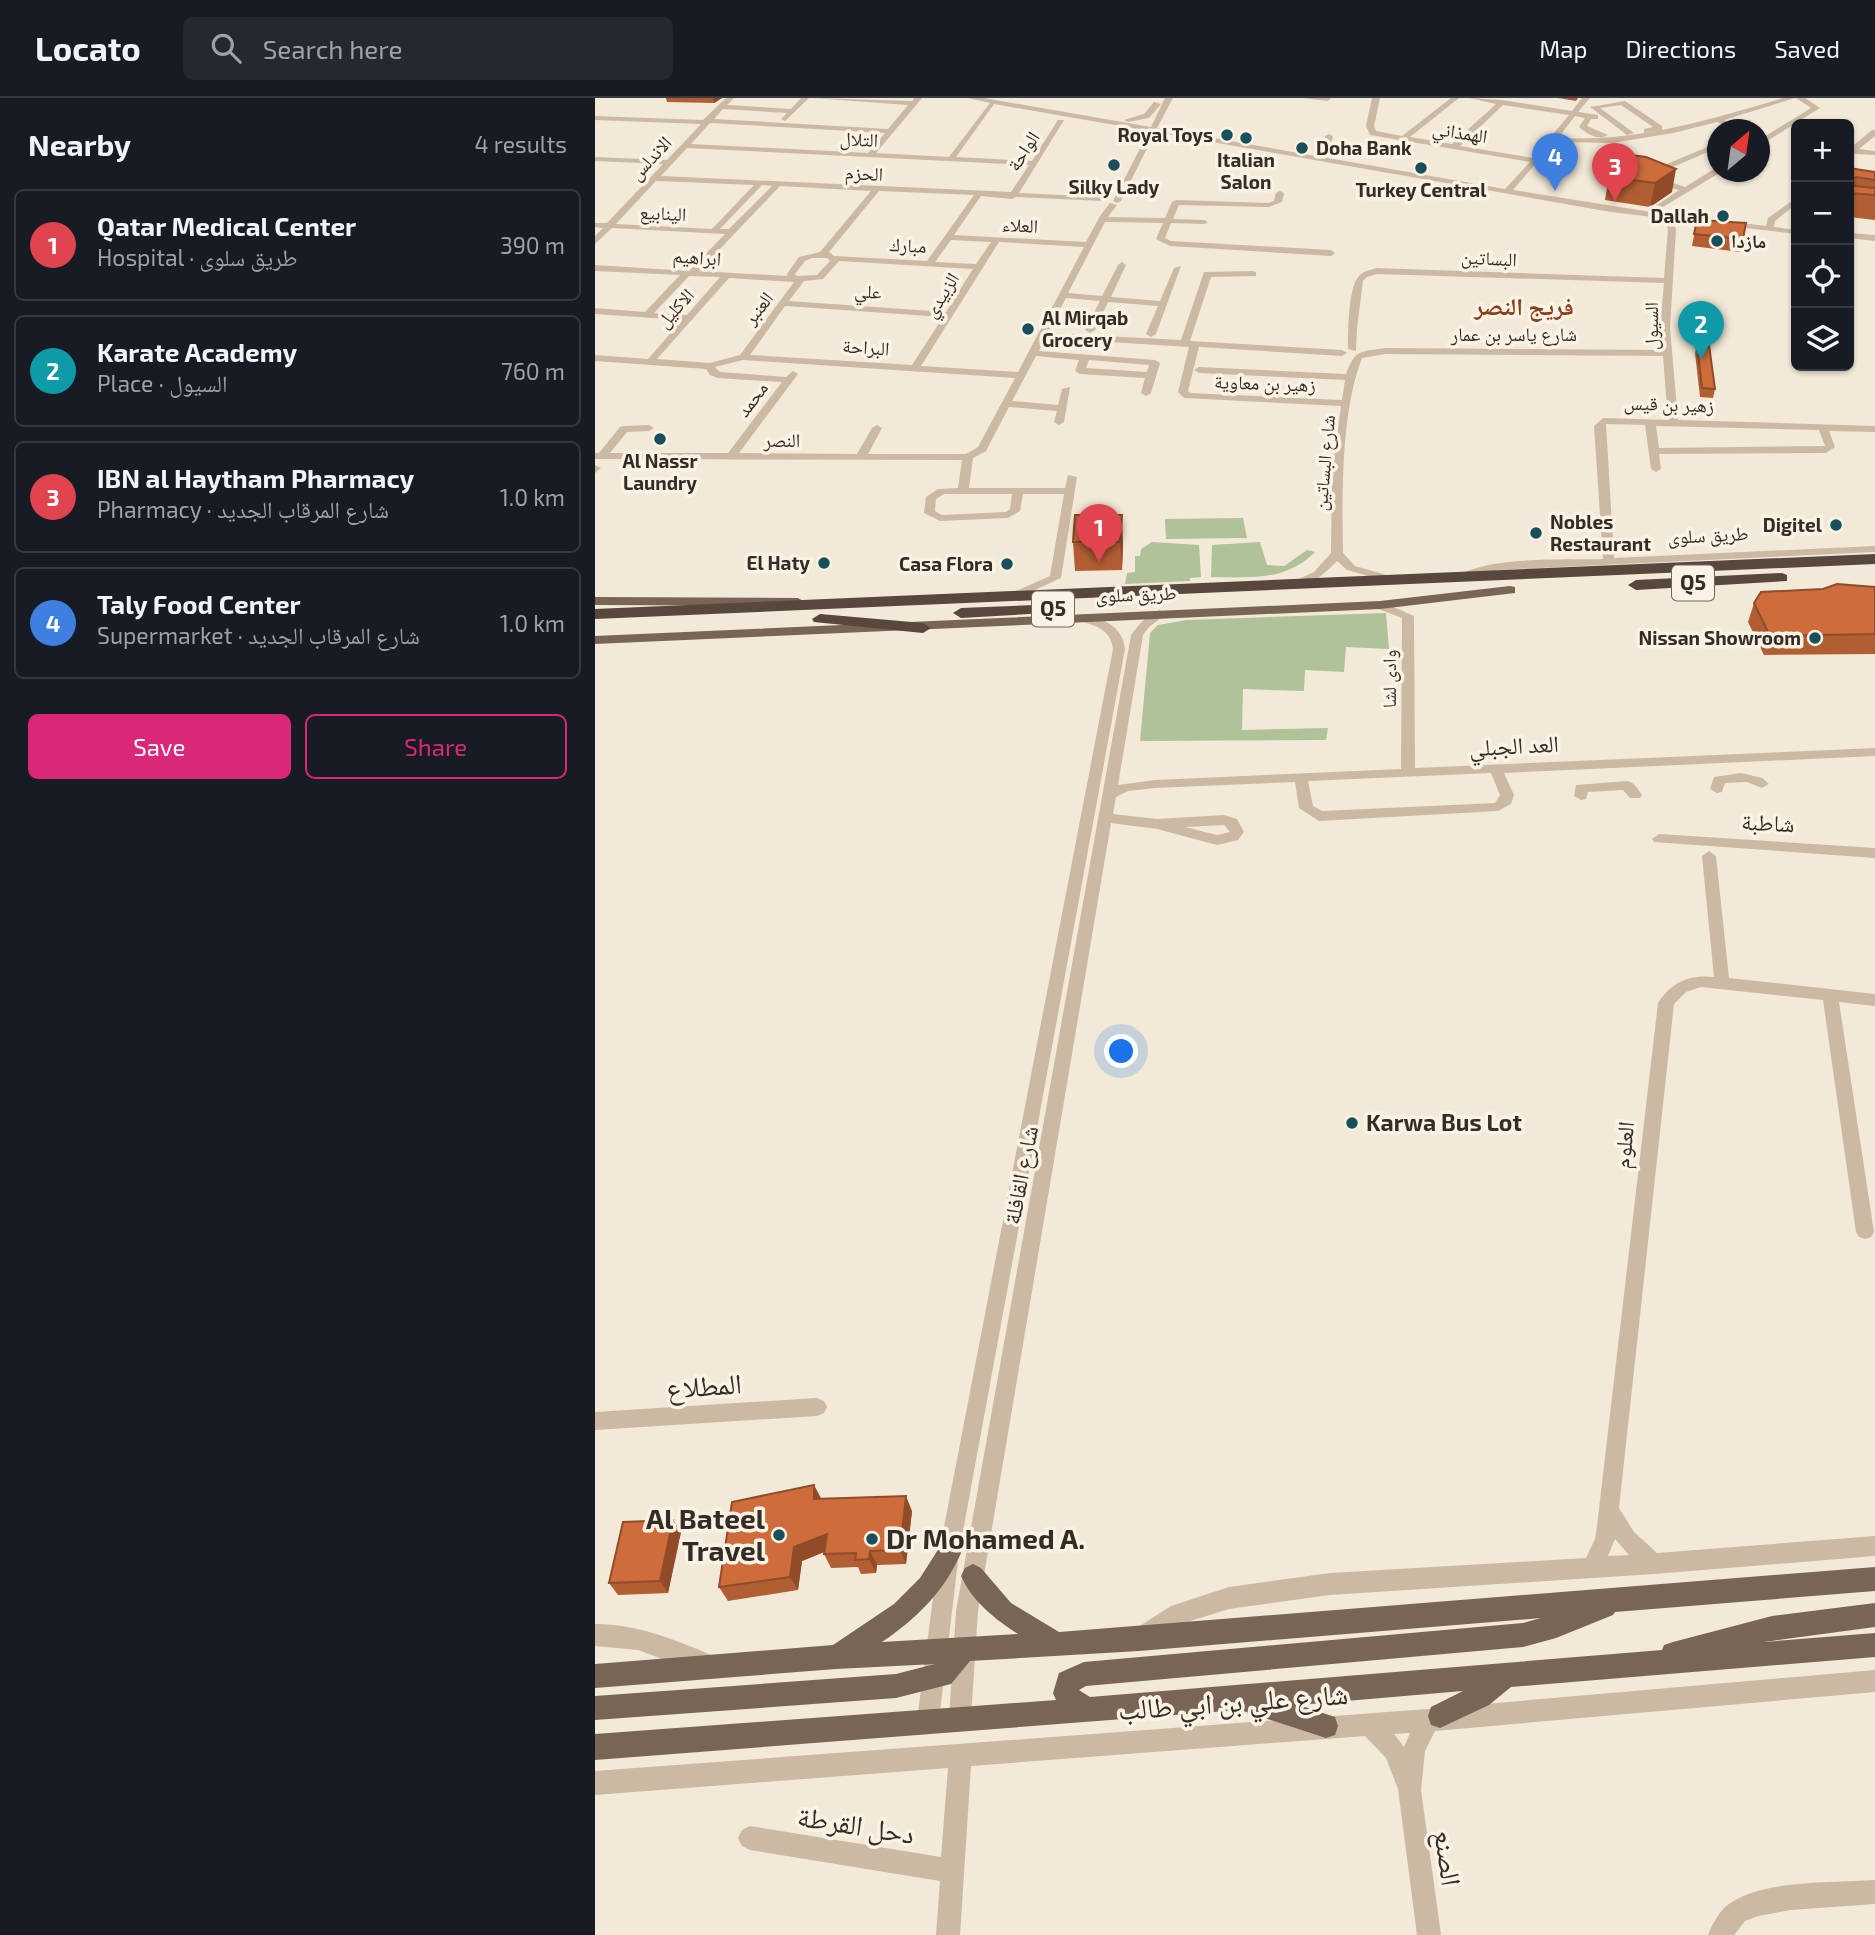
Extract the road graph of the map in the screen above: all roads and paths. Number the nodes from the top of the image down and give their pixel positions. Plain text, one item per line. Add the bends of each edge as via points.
1 (730, 98) edge
2 (805, 98) edge
3 (817, 98) edge
4 (972, 98) edge
5 (1169, 98) edge
6 (1307, 98) edge
7 (1376, 98) edge
8 (1452, 98) edge
9 (1473, 98) edge
10 (1586, 98) edge
11 (1791, 98) edge
12 (1800, 98) edge
13 (1327, 99) edge
14 (916, 100) edge
15 (1158, 101) edge
16 (990, 102) edge
17 (1502, 103) junction
18 (721, 107) junction
19 (793, 111) junction
20 (1573, 113) junction
21 (1589, 116) junction
22 (1640, 116) junction
23 (595, 118) edge
24 (1609, 118) junction
25 (1721, 119) edge
26 (1128, 120) junction
27 (705, 122) junction
28 (1061, 122) dead end
29 (1707, 123) edge
30 (779, 125) junction
31 (1149, 128) junction
32 (891, 131) junction
33 (1177, 132) junction
34 (1875, 132) edge
35 (1630, 133) junction
36 (1770, 135) edge
37 (1329, 136) dead end
38 (1774, 136) junction
39 (1770, 138) edge
40 (1403, 139) junction
41 (1552, 140) junction
42 (683, 146) junction
43 (1454, 147) junction
44 (1142, 149) junction
45 (1707, 149) edge
46 (1854, 149) edge
47 (1854, 152) edge
48 (1875, 153) edge
49 (870, 155) junction
50 (595, 159) edge
51 (951, 159) junction
52 (1324, 159) junction
53 (1535, 161) junction
54 (667, 162) junction
55 (1034, 163) junction
56 (652, 178) junction
57 (1707, 178) edge
58 (760, 183) junction
59 (778, 184) junction
60 (876, 189) junction
61 (1688, 190) junction
62 (1510, 192) junction
63 (1280, 193) dead end
64 (978, 195) junction
65 (1012, 197) junction
66 (1102, 202) junction
67 (1115, 203) junction
68 (1250, 204) junction
69 (1791, 204) edge
70 (1659, 215) junction
71 (1104, 217) junction
72 (1244, 218) dead end
73 (1688, 220) junction
74 (1166, 221) junction
75 (1203, 222) dead end
76 (595, 225) edge
77 (609, 225) junction
78 (1739, 226) junction
79 (1672, 229) junction
80 (1771, 229) junction
81 (714, 231) junction
82 (1791, 231) edge
83 (730, 232) junction
84 (948, 237) junction
85 (1854, 237) edge
86 (1875, 239) edge
87 (996, 240) junction
88 (595, 241) edge
89 (1090, 245) junction
90 (1331, 253) dead end
91 (823, 254) junction
92 (835, 258) junction
93 (929, 264) junction
94 (1122, 265) dead end
95 (979, 267) junction
96 (595, 268) edge
97 (1178, 268) dead end
98 (688, 274) junction
99 (1253, 274) dead end
100 (726, 276) junction
101 (798, 280) junction
102 (1669, 281) junction
103 (1062, 298) junction
104 (1104, 300) junction
105 (784, 303) junction
106 (1161, 304) junction
107 (595, 312) edge
108 (949, 314) junction
109 (647, 315) junction
110 (689, 318) junction
111 (1090, 330) dead end
112 (1151, 334) dead end
113 (1043, 335) junction
114 (1190, 343) junction
115 (1279, 347) junction
116 (1349, 352) junction
117 (1668, 353) junction
118 (1032, 354) junction
119 (743, 357) junction
120 (1085, 357) junction
121 (595, 358) edge
122 (803, 361) junction
123 (650, 362) junction
124 (711, 366) junction
125 (915, 368) junction
126 (1199, 370) dead end
127 (1080, 371) junction
128 (1275, 373) junction
129 (1021, 375) junction
130 (1151, 375) junction
131 (1350, 376) junction
132 (788, 380) junction
133 (1146, 393) dead end
134 (1347, 403) junction
135 (1006, 404) junction
136 (1062, 408) junction
137 (1650, 421) junction
138 (1059, 422) dead end
139 (1673, 422) junction
140 (1823, 427) junction
141 (649, 428) dead end
142 (877, 428) dead end
143 (1875, 429) edge
144 (1654, 451) junction
145 (598, 456) edge
146 (968, 457) junction
147 (730, 458) junction
148 (860, 458) junction
149 (1655, 469) dead end
150 (1072, 477) dead end
151 (963, 491) junction
152 (1018, 491) junction
153 (1070, 491) junction
154 (1875, 549) edge
155 (1337, 554) junction
156 (1875, 559) edge
157 (1609, 561) junction
158 (1660, 569) junction
159 (1875, 573) edge
160 (1055, 578) junction
161 (1462, 578) junction
162 (1395, 581) junction
163 (1291, 586) junction
164 (1510, 590) junction
165 (1082, 594) junction
166 (1013, 596) junction
167 (595, 601) edge
168 (847, 605) junction
169 (1380, 605) junction
170 (595, 614) edge
171 (1160, 614) junction
172 (1083, 618) junction
173 (820, 619) junction
174 (595, 628) edge
175 (923, 628) junction
176 (1113, 631) junction
177 (1137, 632) junction
178 (595, 640) edge
179 (1875, 752) edge
180 (1721, 758) junction
181 (1595, 763) junction
182 (1495, 768) junction
183 (1408, 772) junction
184 (1113, 775) junction
185 (1301, 778) junction
186 (1733, 778) junction
187 (1155, 784) junction
188 (1762, 784) dead end
189 (1602, 786) junction
190 (1717, 789) dead end
191 (1109, 795) junction
192 (1635, 795) dead end
193 (1581, 796) dead end
194 (1105, 818) junction
195 (1157, 824) dead end
196 (1659, 839) dead end
197 (1875, 853) edge
198 (1709, 856) dead end
199 (1722, 983) junction
200 (1830, 994) junction
201 (1875, 1000) edge
202 (1865, 1232) dead end
203 (817, 1407) dead end
204 (595, 1421) edge
205 (1609, 1510) junction
206 (1875, 1546) edge
207 (949, 1553) junction
208 (1654, 1564) junction
209 (1592, 1568) junction
210 (974, 1576) junction
211 (1875, 1579) edge
212 (1614, 1602) junction
213 (1875, 1615) edge
214 (595, 1635) edge
215 (1139, 1639) junction
216 (1055, 1643) junction
217 (1875, 1645) edge
218 (964, 1649) junction
219 (935, 1651) junction
220 (836, 1657) junction
221 (1636, 1665) junction
222 (712, 1666) junction
223 (595, 1675) edge
224 (1507, 1676) junction
225 (932, 1679) junction
226 (1875, 1681) edge
227 (1239, 1698) junction
228 (595, 1708) edge
229 (1089, 1710) junction
230 (960, 1718) junction
231 (1434, 1718) junction
232 (928, 1720) junction
233 (1369, 1723) junction
234 (1326, 1726) junction
235 (595, 1747) edge
236 (960, 1754) junction
237 (595, 1783) edge
238 (1409, 1790) junction
239 (750, 1838) dead end
240 (952, 1871) junction
241 (1875, 1892) edge
242 (949, 1935) edge
243 (1429, 1935) edge
244 (1720, 1935) edge

1 - 18 street, الاندلس
2 - 19 street
3 - 14 street
4 - 31 street
5 - 31 street
6 - 13 street
7 - 40 street, الهمذاني via 1370,130
8 - 40 street
9 - 17 street
10 - 20 street
11 - 25 street
12 - 38 street via 1816,108
14 - 32 street
15 - 26 street via 1146,116
15 - 31 street
16 - 26 street
16 - 51 street
17 - 20 street
17 - 43 street
18 - 19 street
18 - 27 street, الاندلس
19 - 30 street
20 - 21 street
20 - 41 street
21 - 24 street
21 - 35 street via 1582,125 1594,134
22 - 24 street
22 - 24 street via 1620,103 1594,107
22 - 35 street via 1659,129
23 - 27 street
24 - 35 street
26 - 31 street
27 - 30 street
27 - 42 street, الاندلس
28 - 55 street, الواحة
29 - 41 street via 1666,133
30 - 32 street
31 - 33 street
31 - 44 street
31 - 66 street via 1115,190
32 - 49 street
33 - 44 street via 1156,138
33 - 52 street
34 - 46 street
36 - 38 street
37 - 52 street
38 - 39 street
40 - 43 street, الهمذاني
41 - 53 street
42 - 49 street, التلال
42 - 54 street, الاندلس
43 - 53 street, الهمذاني
44 - 67 street
45 - 61 street via 1646,176
47 - 48 street
49 - 51 street, التلال
50 - 54 street
51 - 55 street, التلال
52 - 62 street
53 - 62 street
54 - 56 street, الاندلس
55 - 65 street, الواحة
56 - 58 street, الحزم
56 - 77 street, الاندلس
57 - 61 street
58 - 59 street, الحزم
58 - 81 street
59 - 60 street, الحزم
59 - 83 street
60 - 64 street, الحزم
60 - 91 street
61 - 70 street
62 - 70 street
63 - 68 street via 1276,204
64 - 65 street, الحزم
64 - 84 street
65 - 66 street, الحزم
66 - 67 street, الحزم
66 - 71 street
67 - 71 street
68 - 72 street
68 - 74 street via 1181,201 1174,204
69 - 80 street via 1775,217
70 - 73 street
70 - 78 street
70 - 79 street
71 - 74 street
71 - 89 street
73 - 78 street
73 - 79 street
74 - 75 street
74 - 90 street via 1160,239 1170,243
76 - 77 street, الينابيع
77 - 81 street, الينابيع
77 - 88 street, الاندلس
78 - 80 street
79 - 102 street, السيول
80 - 82 street
81 - 83 street, الينابيع
83 - 98 street
84 - 87 street, العلاء
84 - 93 street
85 - 86 street
87 - 89 street, العلاء
87 - 95 street, الزبيدي
89 - 103 street
91 - 92 street, مبارك
91 - 101 street, العنبر via 802,259 791,274
92 - 93 street, مبارك
92 - 101 street via 820,277
93 - 95 street, مبارك
94 - 104 street
95 - 108 street, الزبيدي
96 - 98 street, ابراهيم
97 - 106 street
98 - 100 street, ابراهيم
98 - 109 street
99 - 114 street via 1206,276
100 - 101 street, ابراهيم
100 - 110 street, الاكليل
101 - 105 street, العنبر
102 - 116 street, البساتين via 1376,271 1360,278
102 - 117 street, السيول
103 - 104 street
103 - 113 street
104 - 106 street
104 - 111 street
105 - 108 street, علي
105 - 119 street, العنبر
106 - 112 street
107 - 109 street
108 - 125 street, الزبيدي
109 - 110 street
110 - 123 street, الاكليل
113 - 114 street, شارع ياسر بن عمار
113 - 118 street
114 - 115 street, شارع ياسر بن عمار
114 - 134 street, زهير بن معاوية via 1183,392 1191,397
115 - 116 street, شارع ياسر بن عمار
115 - 128 street
116 - 117 street, شارع ياسر بن عمار
116 - 131 street, شارع البساتين
117 - 139 street, السيول
118 - 120 street
118 - 129 street
119 - 122 street, البراحة
119 - 124 street, البراحة
120 - 127 street
120 - 130 street via 1154,362
121 - 123 street, البراحة
122 - 125 street, البراحة
122 - 132 street, محمد
123 - 124 street, البراحة
124 - 132 street, البراحة via 717,375
125 - 129 street, البراحة
126 - 128 street
127 - 130 street
127 - 136 street
128 - 131 street
129 - 135 street
130 - 133 street
131 - 134 street, شارع البساتين
132 - 147 street, محمد
134 - 155 street, شارع البساتين via 1337,474
135 - 136 street
135 - 146 street via 982,449
136 - 138 street
137 - 139 street, زهير بن قيس
137 - 144 street
137 - 157 street, زهير بن قيس via 1600,423
139 - 140 street, زهير بن قيس
140 - 143 street, زهير بن قيس
140 - 144 street via 1830,447 1826,450
141 - 145 street via 624,429
142 - 148 street
144 - 149 street
145 - 147 street, النصر
146 - 148 street, النصر
146 - 151 street
147 - 148 street, النصر
150 - 153 street
151 - 152 street
151 - 152 street via 933,494 930,515 1008,515 1016,508
152 - 153 street
153 - 160 street
154 - 157 street, طريق سلوى
155 - 162 street via 1356,571
155 - 163 street via 1318,574
156 - 158 highway, طريق سلوى / Q5
157 - 158 highway
157 - 161 street, طريق سلوى via 1497,567
158 - 161 highway, طريق سلوى / Q5
159 - 164 highway, طريق سلوى / Q5
160 - 165 street, طريق سلوى
160 - 166 street, طريق سلوى
161 - 162 highway, طريق سلوى / Q5
162 - 163 highway, طريق سلوى / Q5
163 - 165 highway, طريق سلوى / Q5
164 - 169 main road, طريق سلوى / Q5
164 - 173 highway, طريق سلوى / Q5
165 - 166 highway, طريق سلوى / Q5
166 - 168 highway, طريق سلوى / Q5
167 - 168 main road, طريق سلوى
168 - 170 highway, طريق سلوى / Q5
169 - 171 main road, طريق سلوى / Q5
169 - 183 street, وادى لشا via 1408,616
171 - 172 main road, طريق سلوى / Q5
171 - 177 street
172 - 175 main road, طريق سلوى / Q5
172 - 176 street
173 - 174 highway, طريق سلوى / Q5
173 - 175 highway
175 - 178 main road, طريق سلوى
176 - 177 street via 1127,625
176 - 207 street, شارع القافلة via 1119,649
177 - 184 street, شارع القافلة
179 - 180 street, العد الجبلي
180 - 181 street, العد الجبلي
180 - 186 street
181 - 182 street, العد الجبلي
181 - 189 street
182 - 183 street, العد الجبلي
182 - 185 street via 1507,795 1498,807 1319,817 1306,808
183 - 185 street, العد الجبلي
184 - 187 street, العد الجبلي via 1127,782
184 - 191 street, شارع القافلة
185 - 187 street, العد الجبلي
186 - 188 street
186 - 190 street via 1719,780
187 - 191 street, العد الجبلي via 1125,787
189 - 192 street via 1627,785
189 - 193 street via 1581,788
191 - 194 street, شارع القافلة
194 - 195 street
194 - 210 street, شارع القافلة
196 - 197 street, شاطبة
198 - 199 street
199 - 200 street, العلوم
199 - 205 street, العلوم via 1688,982 1666,1003
200 - 201 street, العلوم
200 - 202 street
203 - 204 street, المطلاع
205 - 208 street via 1627,1539
205 - 209 street, العلوم via 1605,1540
206 - 208 street
207 - 219 street, شارع القافلة
207 - 220 main road via 916,1602
208 - 209 street
209 - 215 street via 1329,1584 1229,1598 1179,1614
210 - 216 main road via 1003,1611
210 - 218 street, شارع القافلة
211 - 212 main road
212 - 215 main road
212 - 229 main road via 1579,1619 1523,1634 1084,1674 1068,1682 1065,1693
213 - 221 main road via 1772,1628
214 - 222 street via 622,1635
215 - 216 main road
216 - 218 main road
217 - 221 main road, شارع علي بن ابي طالب
218 - 219 main road
218 - 225 main road via 951,1668
218 - 230 street, شارع القافلة
219 - 220 main road
219 - 225 street, شارع القافلة
220 - 222 main road
221 - 224 main road, شارع علي بن ابي طالب
222 - 223 main road
224 - 227 main road, شارع علي بن ابي طالب
224 - 231 main road via 1480,1696
225 - 228 main road via 896,1686
225 - 232 street, شارع القافلة
226 - 231 street, شارع علي بن ابي طالب
227 - 229 main road, شارع علي بن ابي طالب
227 - 234 main road
229 - 230 main road, شارع علي بن ابي طالب
230 - 232 main road, شارع علي بن ابي طالب
231 - 233 street, شارع علي بن ابي طالب
231 - 238 street, الصنع via 1413,1750
232 - 235 main road, شارع علي بن ابي طالب
233 - 234 street, شارع علي بن ابي طالب
233 - 238 street, الصنع via 1394,1750
234 - 236 street, شارع علي بن ابي طالب
236 - 237 street, شارع علي بن ابي طالب
236 - 240 street
238 - 243 street, الصنع
239 - 240 street, دحل القرطة
240 - 242 street
241 - 244 street via 1763,1903 1743,1909

